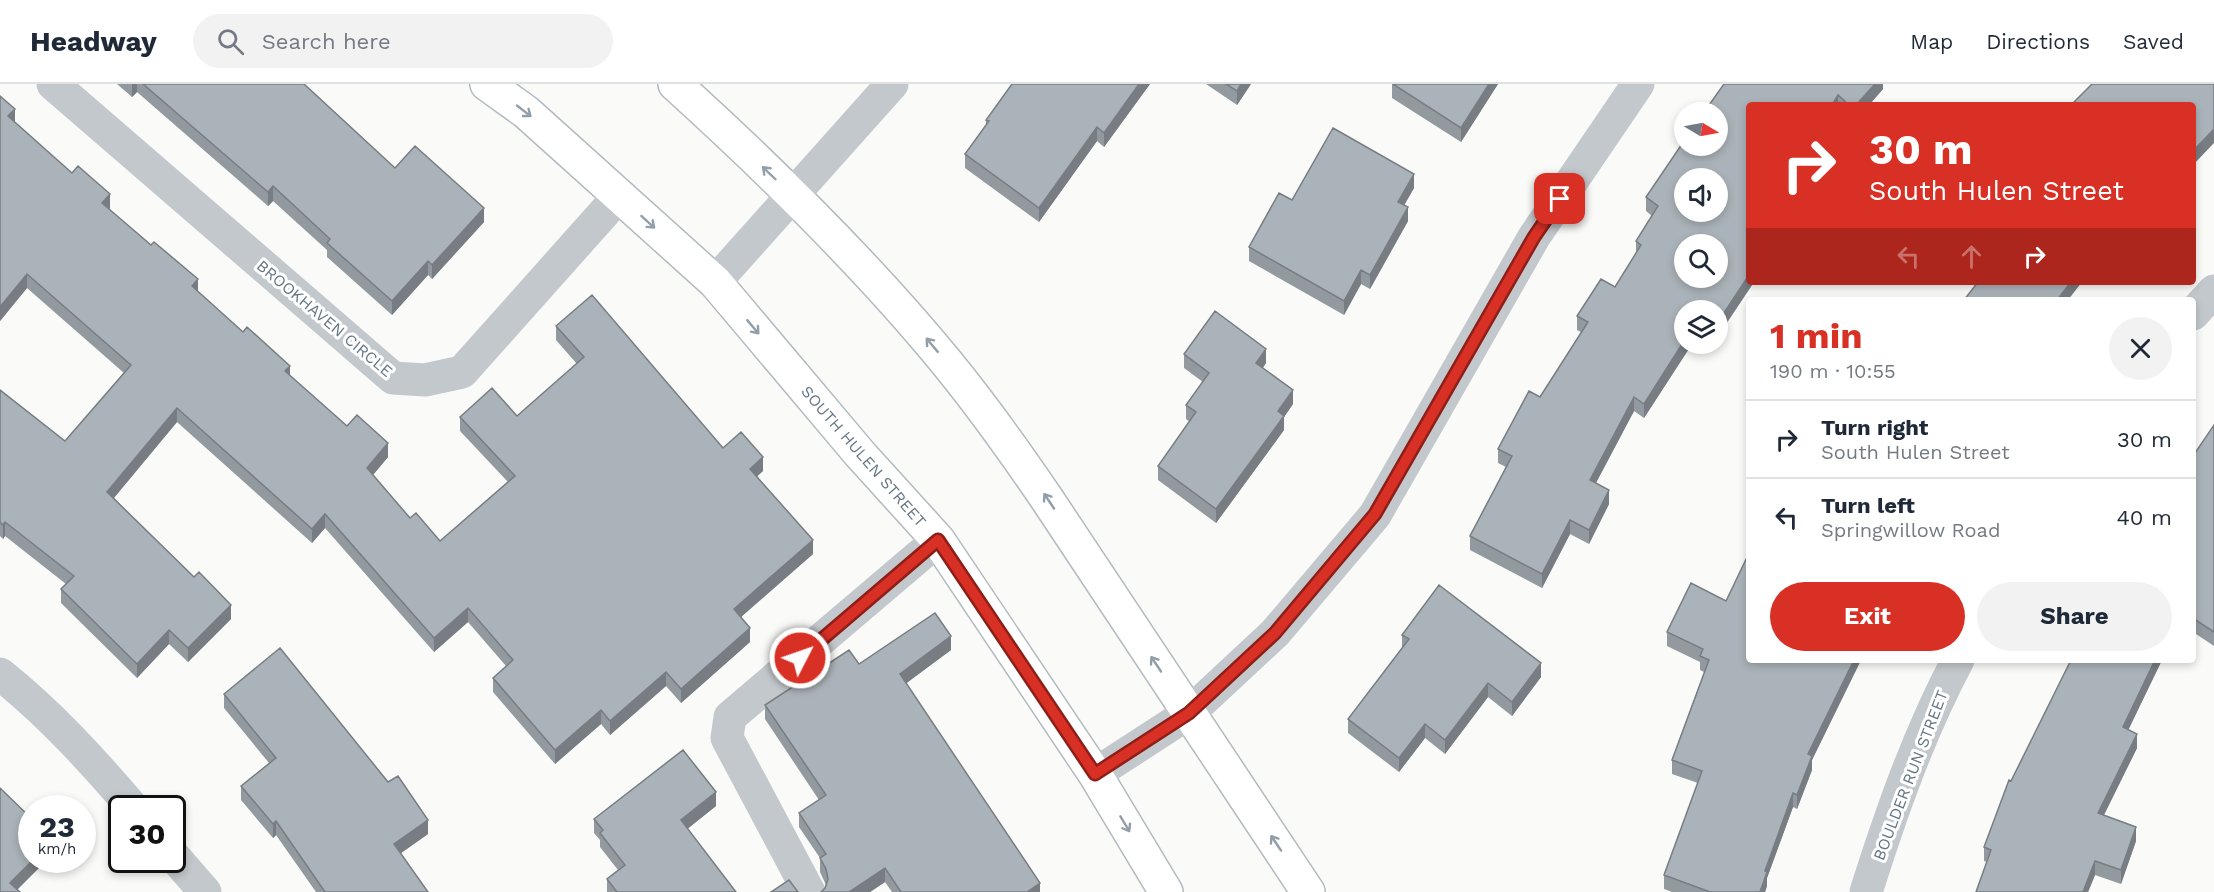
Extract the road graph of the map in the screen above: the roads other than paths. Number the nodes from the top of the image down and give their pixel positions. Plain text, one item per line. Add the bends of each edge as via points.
1 (53, 84) edge
2 (487, 84) edge
3 (675, 84) edge
4 (892, 84) edge
5 (1638, 84) edge
6 (619, 196) junction
7 (793, 197) junction
8 (715, 282) junction
9 (2214, 291) edge
10 (2196, 311) edge
11 (938, 540) junction
12 (1956, 663) edge
13 (0, 674) edge
14 (1189, 713) junction
15 (1095, 774) junction
16 (122, 795) edge
17 (186, 870) edge
18 (205, 892) edge
19 (809, 892) edge
20 (1166, 892) edge
21 (1308, 892) edge
22 (1866, 892) edge

1 - 6 street, BROOKHAVEN CIRCLE via 393,378 425,380 462,372
2 -> 6 main road, SOUTH HULEN STREET via 526,112
7 -> 3 main road
4 - 7 street
5 - 14 street via 1534,237 1375,514 1275,633
6 -> 8 main road, SOUTH HULEN STREET
7 - 8 street
14 -> 7 main road via 1004,436 895,302
8 -> 11 main road, SOUTH HULEN STREET
9 - 10 street
11 - 15 main road, SOUTH HULEN STREET
11 - 19 street via 730,717 727,738
12 - 22 street, BOULDER RUN STREET via 1935,703
13 - 16 street via 41,708
14 - 15 street
21 -> 14 main road
15 -> 20 main road, SOUTH HULEN STREET
17 - 18 street

